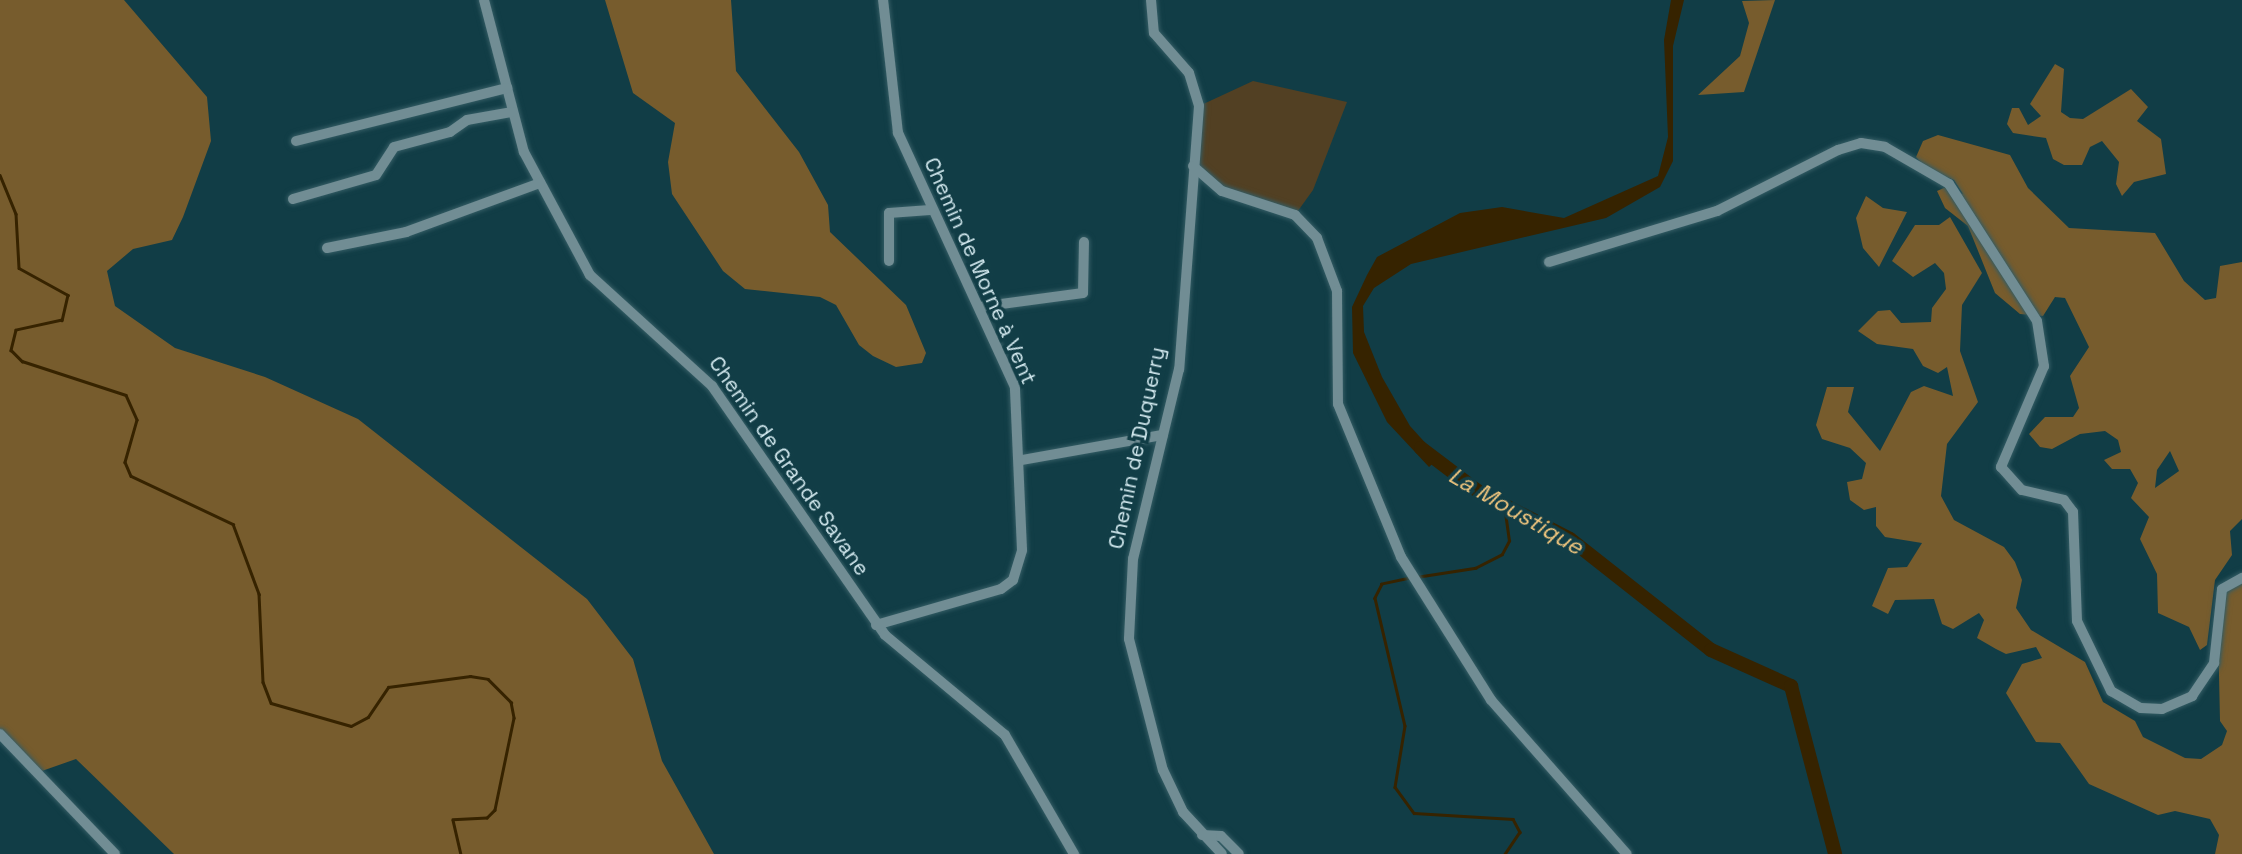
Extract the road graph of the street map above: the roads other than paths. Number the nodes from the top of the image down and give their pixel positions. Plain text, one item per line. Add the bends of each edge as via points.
1 (484, 0) edge
2 (883, 0) edge
3 (1151, 0) edge
4 (507, 88) junction
5 (512, 112) junction
6 (296, 141) dead end
7 (1193, 166) junction
8 (540, 183) junction
9 (293, 199) dead end
10 (930, 210) junction
11 (1084, 242) dead end
12 (327, 248) dead end
13 (889, 261) dead end
14 (1549, 262) dead end
15 (979, 307) junction
16 (1163, 435) junction
17 (1022, 460) junction
18 (2242, 578) edge
19 (876, 625) junction
20 (0, 734) edge
21 (1202, 835) junction
22 (115, 854) edge
23 (1074, 854) edge
24 (1222, 854) edge
25 (1239, 854) edge
26 (1627, 854) edge

1 - 4 street, Chemin de Grande Savane
2 - 10 street, Chemin de Morne à Vent via 898,133
3 - 7 street, Chemin de Duquerry via 1154,33 1189,73 1198,96
4 - 5 street, Chemin de Grande Savane
4 - 6 street
5 - 8 street, Chemin de Grande Savane
5 - 9 street via 467,120 450,132 394,147 376,175
7 - 16 street, Chemin de Duquerry via 1179,369
7 - 26 street via 1222,191 1295,215 1328,255 1337,291 1338,404 1407,568 1491,700
8 - 12 street via 406,232
8 - 19 street, Chemin de Grande Savane via 590,275 712,386
10 - 13 street via 889,213
10 - 15 street, Chemin de Morne à Vent
11 - 15 street via 1083,293
14 - 18 street via 1717,212 1838,149 1861,143 1885,147 1949,184 2037,321 2044,366 2001,467 2022,491 2064,500 2073,512 2077,621 2111,691 2141,708 2162,709 2192,696 2214,663 2222,589
15 - 17 street, Chemin de Morne à Vent via 1015,387
16 - 17 street
16 - 21 street, Chemin de Duquerry via 1133,559 1129,639 1163,770
17 - 19 street, Chemin de Morne à Vent via 1022,550 1013,580 976,598
19 - 23 street, Chemin de Grande Savane via 1006,735
20 - 22 street
21 - 24 street, Chemin de Duquerry
21 - 25 street via 1221,836

